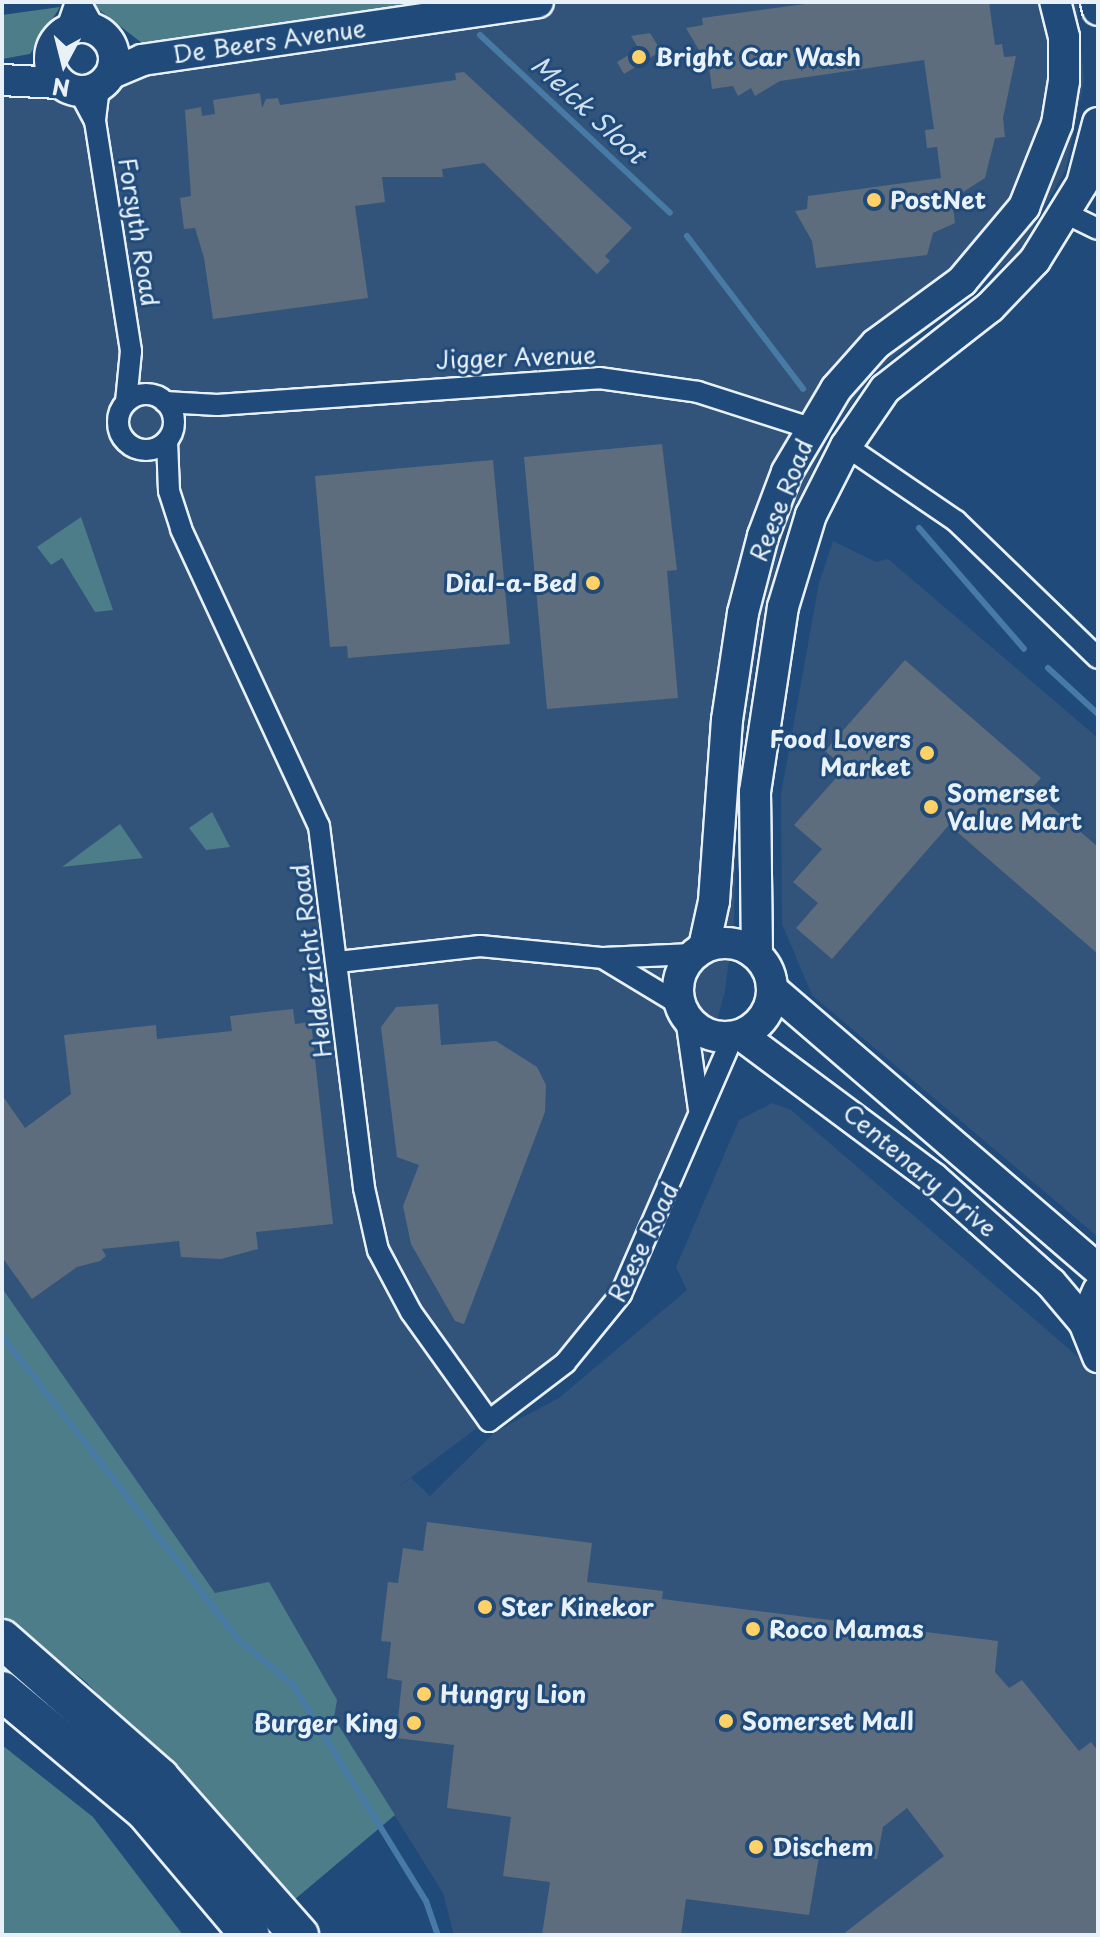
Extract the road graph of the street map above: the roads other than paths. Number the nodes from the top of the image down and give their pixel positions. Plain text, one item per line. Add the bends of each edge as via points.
1 (78, 2) edge
2 (538, 2) edge
3 (1055, 2) edge
4 (1096, 2) edge
5 (1098, 10) edge
6 (91, 62) junction
7 (8, 79) edge
8 (1098, 123) edge
9 (1067, 214) junction
10 (1098, 229) edge
11 (131, 351) junction
12 (159, 398) junction
13 (126, 402) junction
14 (217, 405) junction
15 (810, 428) junction
16 (170, 433) junction
17 (846, 446) junction
18 (143, 450) junction
19 (169, 491) junction
20 (1098, 658) edge
21 (698, 951) junction
22 (757, 955) junction
23 (603, 958) junction
24 (338, 962) junction
25 (772, 989) junction
26 (683, 1011) junction
27 (737, 1036) junction
28 (699, 1109) junction
29 (1098, 1269) edge
30 (1098, 1291) edge
31 (1084, 1322) junction
32 (1098, 1357) edge
33 (489, 1421) joint
34 (2, 1639) edge
35 (2, 1691) edge
36 (250, 1935) edge
37 (299, 1935) edge

1 - 6 street, Forsyth Road
2 - 6 street, De Beers Avenue
3 - 15 street, Reese Road via 1064,37 1064,81 1048,151 1024,207 962,281 868,351
4 - 5 street
6 - 7 street, De Beers Avenue
6 - 11 street, Forsyth Road via 95,121
8 - 9 street, Reese Road
9 - 10 street
9 - 17 street, Reese Road via 1035,260 990,307 894,380
11 - 12 street, Forsyth Road
11 - 13 street, Forsyth Road
12 - 13 street
12 - 14 street, Jigger Avenue
12 - 16 street
13 - 18 street via 120,431
14 - 15 street, Jigger Avenue via 599,378 698,392
14 - 16 street, Jigger Avenue
15 - 21 street, Reese Road via 763,536 743,613 719,779 714,901
16 - 18 street
16 - 19 street, Helderzicht Road
17 - 20 street via 956,521
17 - 22 street, Reese Road via 802,541 775,648 752,837
18 - 19 street, Helderzicht Road
19 - 24 street, Helderzicht Road via 200,575 309,797 326,860
21 - 22 street via 732,943
21 - 23 street
21 - 26 street via 679,977
22 - 25 street
23 - 24 street via 480,946
23 - 26 street
24 - 33 street, Helderzicht Road via 364,1188 378,1250 411,1312
25 - 27 street via 761,1020
25 - 29 street, Centenary Drive
26 - 27 street via 707,1034
26 - 28 street
27 - 28 street, Reese Road
27 - 31 street, Centenary Drive via 933,1178 1051,1283
28 - 33 street, Reese Road via 621,1294 565,1363
30 - 31 street
31 - 32 street, Centenary Drive
34 - 37 highway via 160,1778
35 - 36 highway via 146,1812

